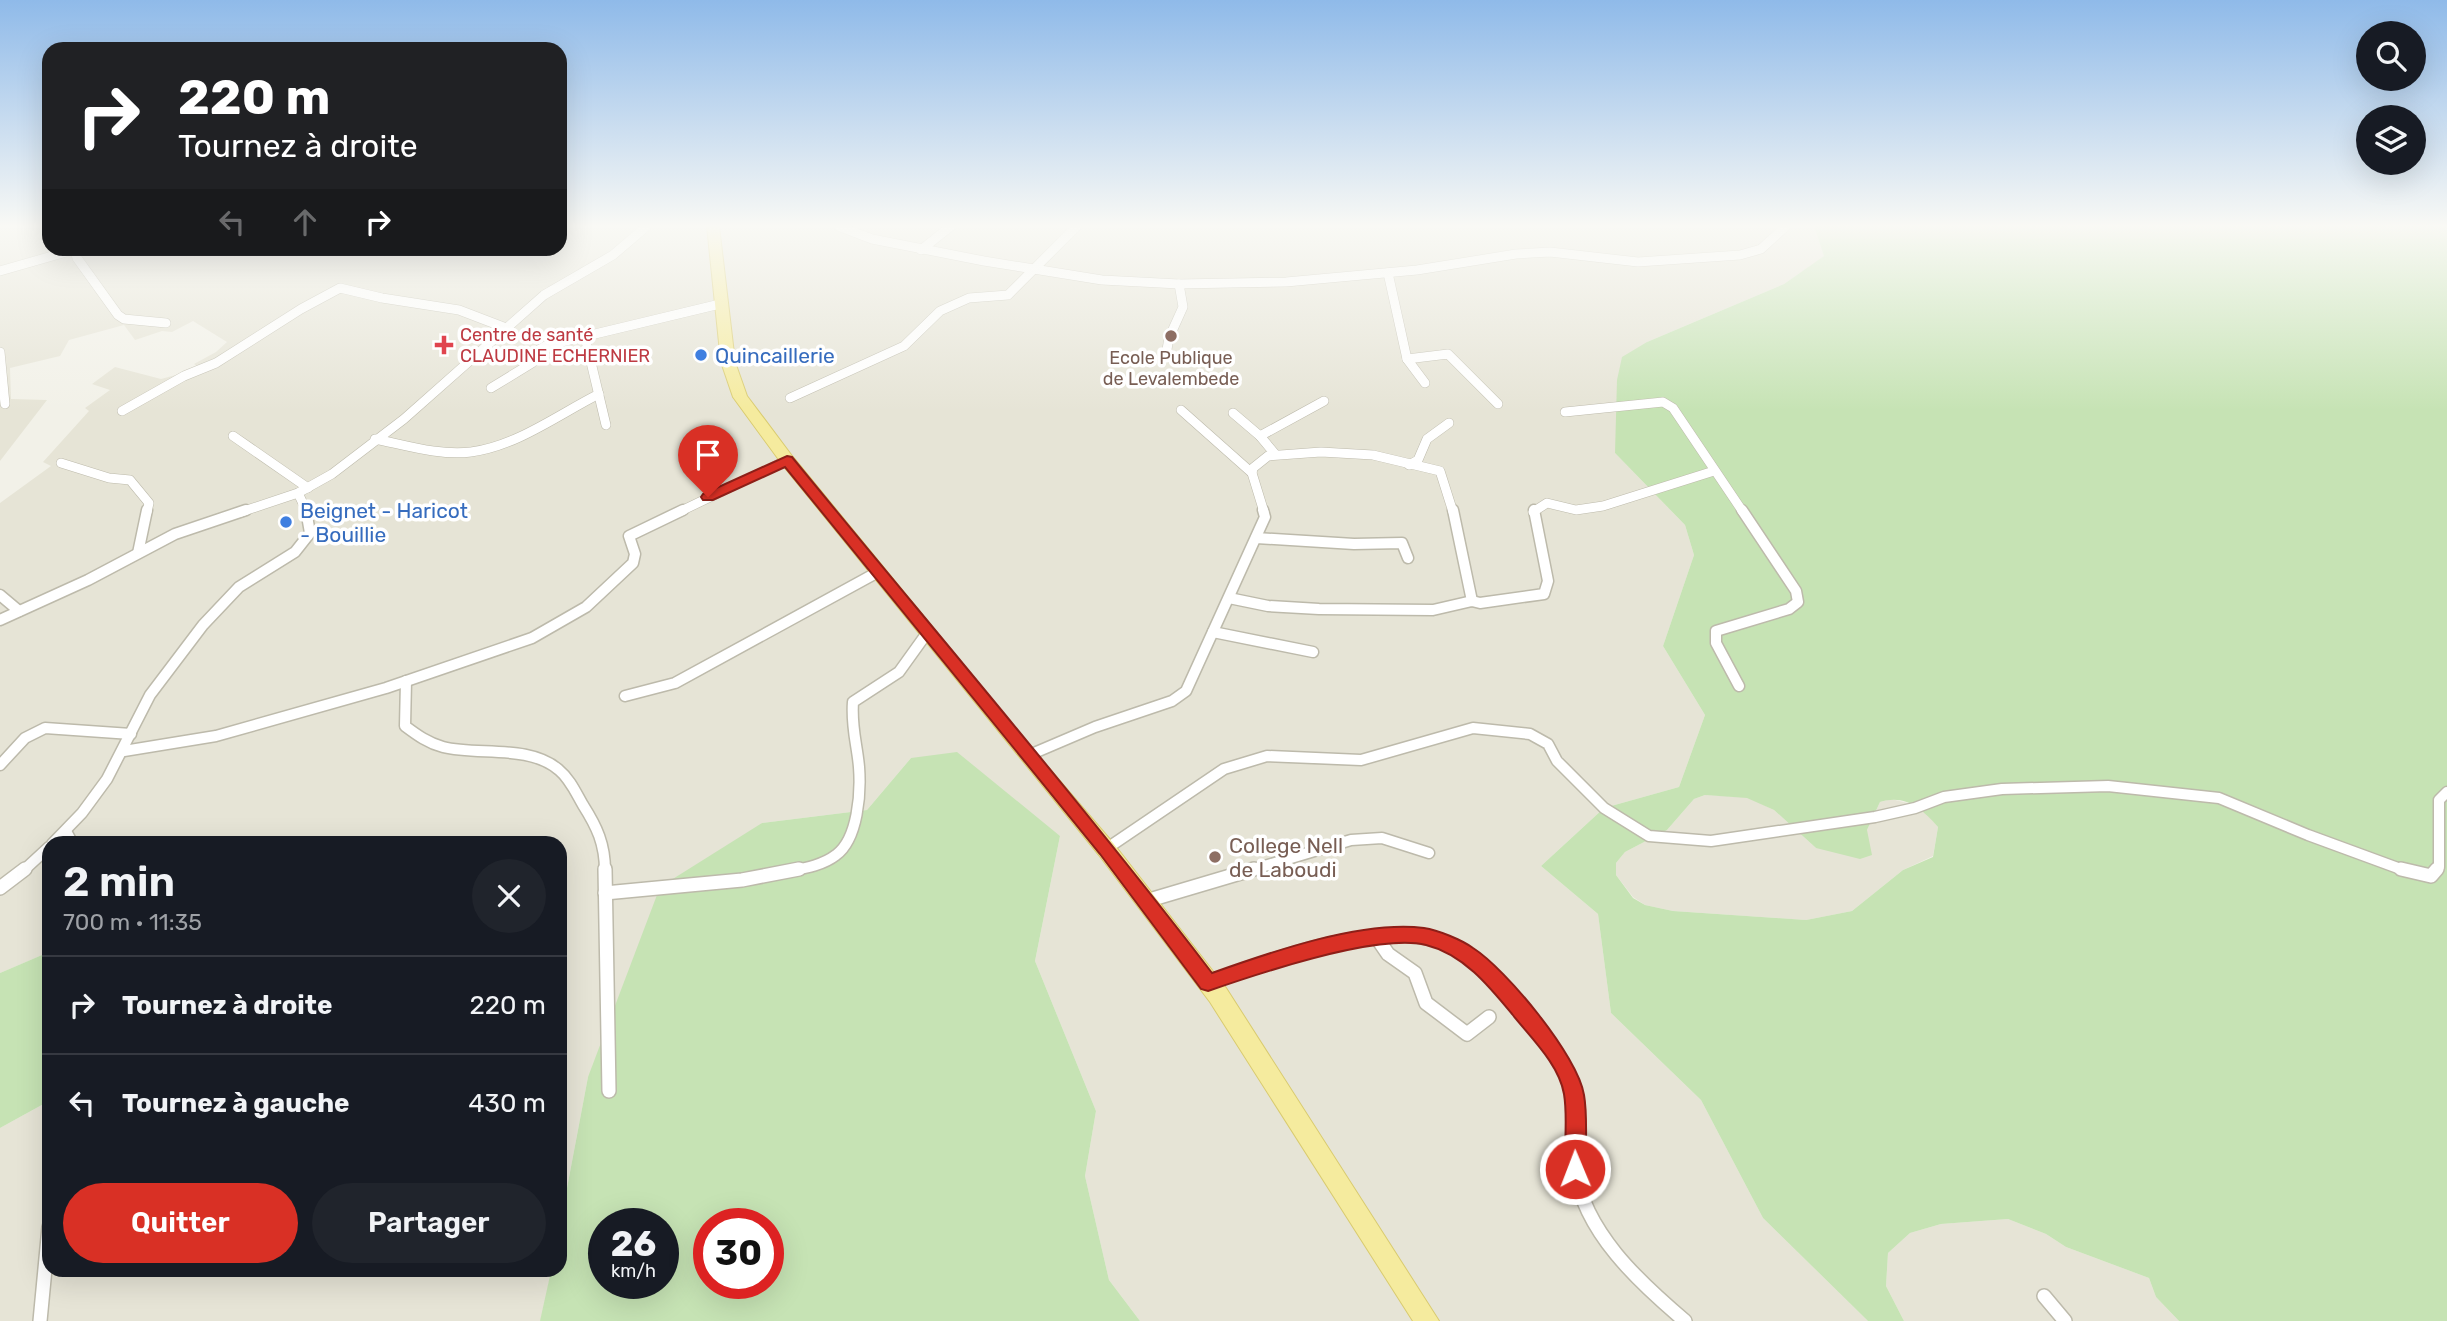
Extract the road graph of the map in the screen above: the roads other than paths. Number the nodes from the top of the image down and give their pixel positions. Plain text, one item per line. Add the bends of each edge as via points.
1 (98, 288) edge
2 (557, 288) edge
3 (718, 288) edge
4 (1015, 288) edge
5 (1180, 288) edge
6 (1391, 288) edge
7 (720, 304) junction
8 (166, 323) dead end
9 (506, 328) junction
10 (585, 337) junction
11 (0, 352) edge
12 (1166, 355) dead end
13 (1407, 359) junction
14 (1425, 383) dead end
15 (491, 388) dead end
16 (599, 394) junction
17 (790, 398) dead end
18 (1324, 401) dead end
19 (5, 404) dead end
20 (1499, 404) dead end
21 (122, 411) dead end
22 (1181, 411) dead end
23 (1565, 412) dead end
24 (1233, 413) dead end
25 (1449, 423) dead end
26 (606, 425) dead end
27 (233, 436) dead end
28 (1260, 436) junction
29 (375, 439) junction
30 (1275, 454) junction
31 (787, 460) junction
32 (61, 463) dead end
33 (1409, 465) junction
34 (1714, 471) junction
35 (1252, 473) junction
36 (303, 490) junction
37 (1256, 538) junction
38 (138, 553) junction
39 (1408, 558) dead end
40 (878, 572) junction
41 (0, 595) edge
42 (1229, 598) junction
43 (1472, 601) junction
44 (19, 611) junction
45 (0, 620) edge
46 (1213, 632) junction
47 (927, 633) junction
48 (1313, 652) dead end
49 (407, 681) junction
50 (1739, 686) dead end
51 (625, 696) dead end
52 (131, 734) junction
53 (124, 751) junction
54 (1027, 756) junction
55 (0, 765) edge
56 (2447, 792) edge
57 (66, 831) junction
58 (61, 836) edge
59 (69, 836) edge
60 (1107, 849) junction
61 (1429, 853) dead end
62 (42, 854) edge
63 (0, 888) edge
64 (605, 893) junction
65 (1146, 901) junction
66 (1377, 938) junction
67 (1208, 983) junction
68 (1489, 1017) dead end
69 (609, 1091) dead end
70 (44, 1277) edge
71 (2044, 1296) dead end
72 (40, 1321) edge
73 (1427, 1321) edge
74 (1685, 1321) edge
75 (2065, 1321) edge

1 - 8 street via 124,319
2 - 9 street
3 - 7 main road
4 - 17 street via 1008,295 969,298 940,311 904,346
5 - 12 street via 1183,307
6 - 13 street
7 - 10 street
7 - 31 main road via 728,362 740,397
9 - 21 street via 459,310 341,288 216,363
9 - 29 street
10 - 15 street via 540,349 532,363
10 - 16 street
11 - 19 street
13 - 14 street
13 - 20 street via 1448,354
16 - 26 street
16 - 29 street via 481,450 457,452
18 - 28 street
22 - 35 street
23 - 34 street via 1663,402 1673,408
24 - 28 street
25 - 33 street via 1427,439 1418,460
27 - 36 street via 257,450
28 - 30 street
29 - 36 street via 346,465
30 - 33 street via 1373,455
30 - 35 street
31 - 40 main road
31 - 49 street via 629,536 633,563 586,607 557,625
32 - 38 street via 130,480 149,503
33 - 43 street via 1443,474
34 - 43 street via 1603,506 1576,510 1540,505 1532,517 1548,581 1544,594
34 - 50 street via 1796,591 1798,603 1716,631 1716,643
35 - 37 street via 1265,517
36 - 38 street via 189,528
36 - 52 street via 310,524 308,539 225,601 150,695
37 - 39 street via 1402,542
37 - 42 street
38 - 44 street
40 - 47 main road
40 - 51 street via 702,669
41 - 44 street
42 - 43 street via 1332,610 1433,610
42 - 46 street
44 - 45 street
46 - 48 street
46 - 54 street via 1180,696
47 - 54 main road
47 - 64 street via 899,672 853,702 851,725 859,768 856,825 838,854 814,866 742,880
49 - 53 street via 216,736
49 - 64 street via 405,726 412,733 458,750 543,761 570,781 604,841
52 - 53 street
52 - 55 street via 45,728 24,738
53 - 57 street via 104,785
54 - 60 main road
56 - 60 street via 2439,800 2439,867 2431,876 2308,835 2219,798 2108,786 2002,789 1944,797 1875,817 1711,841 1648,836 1604,808 1557,761 1548,744 1530,734 1473,728 1362,760 1267,756 1243,762 1224,769
57 - 58 street
57 - 59 street
60 - 65 main road
61 - 65 street via 1382,838 1351,839
62 - 63 street
64 - 69 street
65 - 67 main road
66 - 67 street via 1257,965
66 - 68 street via 1388,954 1415,973 1426,1003 1466,1034
66 - 74 street via 1426,936 1466,953 1530,1021 1555,1053 1574,1094 1575,1169 1590,1215 1625,1264
67 - 73 main road
70 - 72 street
71 - 75 street

